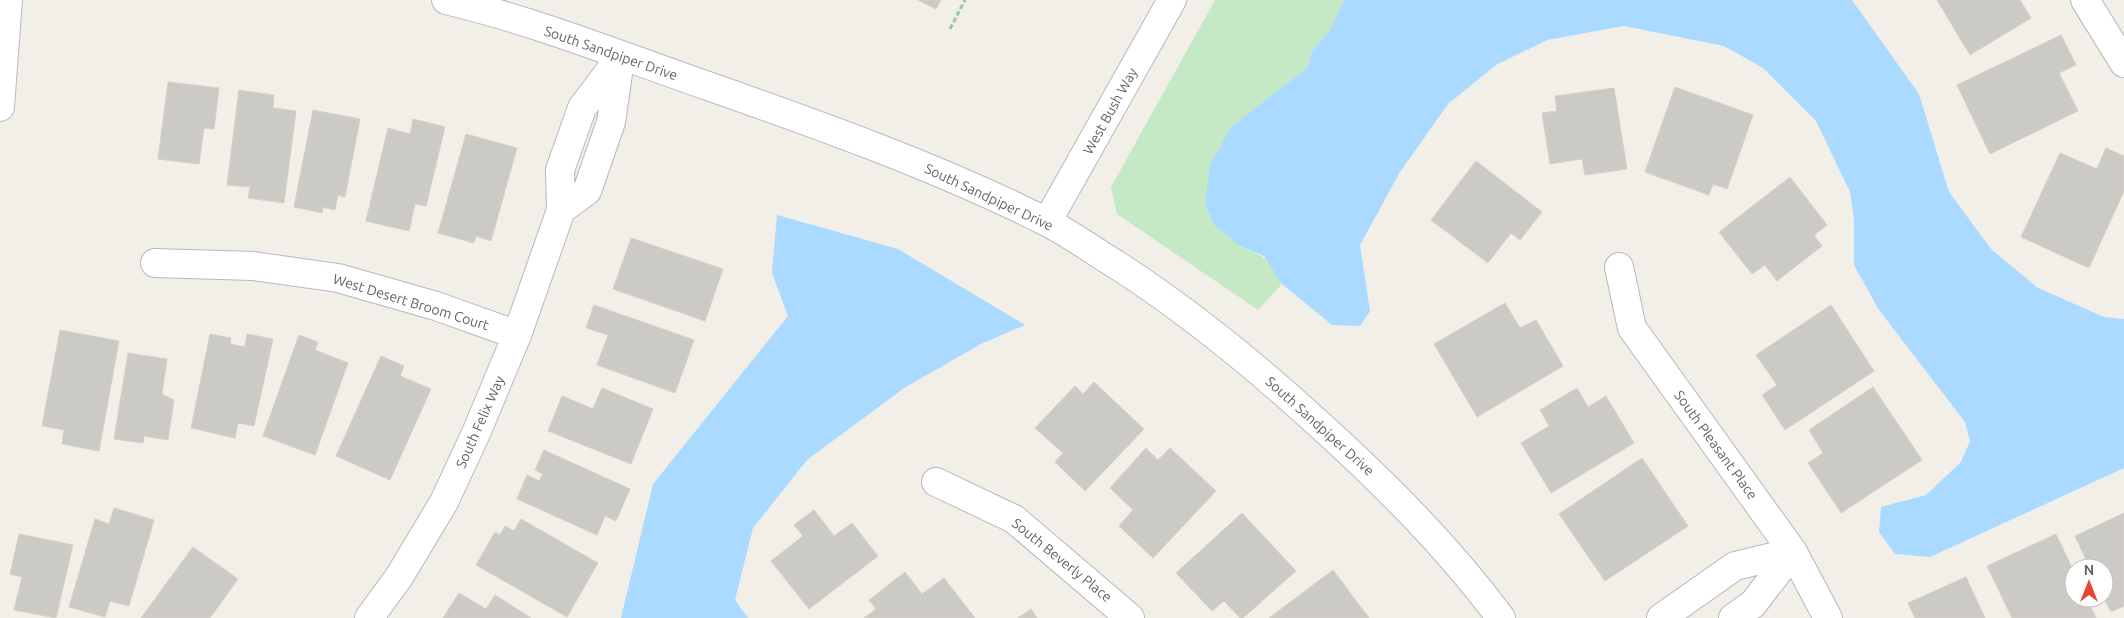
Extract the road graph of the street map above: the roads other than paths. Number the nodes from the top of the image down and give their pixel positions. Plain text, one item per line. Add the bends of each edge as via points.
1 (8, 0) edge
2 (446, 0) edge
3 (1172, 0) edge
4 (2085, 0) edge
5 (621, 56) junction
6 (2124, 64) edge
7 (0, 107) edge
8 (1048, 222) junction
9 (155, 263) dead end
10 (1619, 267) dead end
11 (517, 335) junction
12 (936, 482) dead end
13 (1793, 552) junction
14 (369, 618) edge
15 (1130, 618) edge
16 (1501, 618) edge
17 (1661, 618) edge
18 (1732, 618) edge
19 (1828, 618) edge

1 - 7 street
2 - 5 street, South Sandpiper Drive
3 - 8 street, West Bush Way
4 - 6 street
5 - 8 street, South Sandpiper Drive via 826,128
5 - 11 street, South Felix Way via 582,108 560,170 561,210
8 - 16 street, South Sandpiper Drive via 1142,282 1218,336 1298,405 1411,511
9 - 11 street, West Desert Broom Court via 253,266 338,278 436,306
10 - 13 street, South Pleasant Place via 1632,328
11 - 14 street, South Felix Way via 444,502 399,577
12 - 15 street, South Beverly Place via 1014,519
13 - 17 street via 1735,566
13 - 18 street via 1753,604
13 - 19 street, South Pleasant Place

